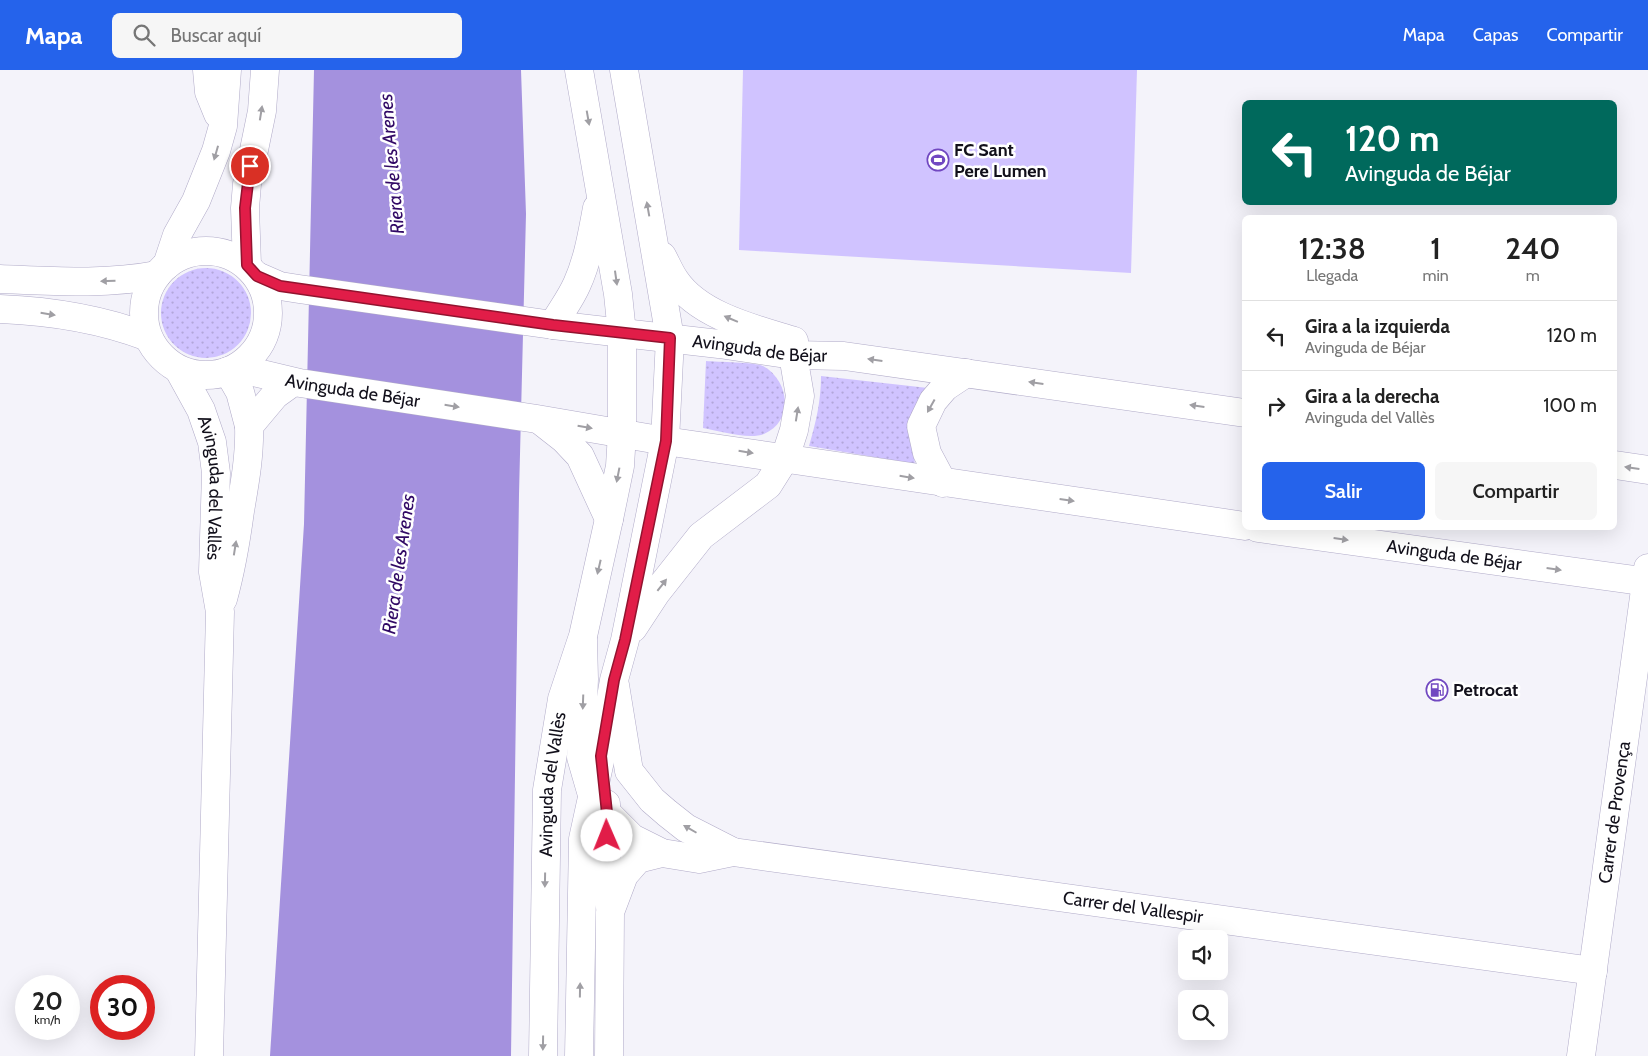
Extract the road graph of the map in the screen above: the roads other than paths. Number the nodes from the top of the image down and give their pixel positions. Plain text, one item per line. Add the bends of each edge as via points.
1 (207, 70) edge
2 (227, 70) edge
3 (265, 70) edge
4 (579, 70) edge
5 (624, 70) edge
6 (223, 126) junction
7 (600, 191) junction
8 (653, 237) junction
9 (162, 270) junction
10 (252, 271) junction
11 (0, 279) edge
12 (0, 309) edge
13 (553, 325) junction
14 (761, 331) junction
15 (622, 333) junction
16 (148, 337) junction
17 (670, 338) junction
18 (793, 355) junction
19 (844, 356) junction
20 (233, 369) junction
21 (179, 370) junction
22 (966, 373) junction
23 (297, 382) junction
24 (1242, 413) edge
25 (537, 419) junction
26 (249, 426) junction
27 (622, 433) junction
28 (666, 441) junction
29 (785, 458) junction
30 (1617, 466) edge
31 (851, 469) junction
32 (1648, 470) edge
33 (943, 483) junction
34 (768, 485) junction
35 (610, 519) junction
36 (1242, 526) edge
37 (1274, 530) edge
38 (1648, 577) edge
39 (220, 612) junction
40 (583, 636) junction
41 (625, 640) junction
42 (614, 680) junction
43 (599, 804) junction
44 (733, 852) junction
45 (662, 853) junction
46 (610, 912) junction
47 (1592, 971) junction
48 (209, 1056) edge
49 (543, 1056) edge
50 (579, 1056) edge
51 (608, 1056) edge
52 (1581, 1056) edge

1 - 6 main road via 209,92
2 - 6 main road
10 -> 3 main road via 245,208 262,111
4 -> 7 main road, Avinguda del Vallès
8 -> 5 main road, Avinguda del Vallès
6 -> 9 main road via 203,187
7 - 13 main road, Avinguda del Vallès via 584,267
7 -> 15 main road, Avinguda del Vallès
14 -> 8 main road, Avinguda del Vallès via 696,303 675,280
8 - 17 main road, Avinguda del Vallès
9 - 10 main road via 183,256 201,251 220,252
9 -> 11 main road via 111,281
9 - 16 main road via 148,290 144,305
10 - 13 main road, Avinguda de Béjar via 280,286
10 - 20 main road via 268,304 268,323 252,356
12 -> 16 main road via 102,322
13 - 15 main road, Avinguda de Béjar
14 - 18 main road
14 - 19 main road, Avinguda del Vallès
15 - 17 main road, Avinguda de Béjar
15 - 27 main road, Avinguda del Vallès
16 - 21 main road via 166,362
17 - 18 main road, Avinguda de Béjar
17 - 28 main road, Avinguda del Vallès
18 - 19 main road, Avinguda de Béjar
29 -> 18 main road via 800,396
22 -> 19 main road, Avinguda de Béjar
20 - 21 main road via 208,376
20 - 23 main road, Avinguda de Béjar
20 - 26 main road, Avinguda del Vallès
21 - 39 main road, Avinguda del Vallès via 201,410 212,442 216,473 213,572
24 -> 22 main road, Avinguda de Béjar
22 -> 33 main road via 945,387 933,401 921,426 927,453
23 -> 25 main road, Avinguda de Béjar
23 - 26 main road via 275,395
25 -> 27 main road, Avinguda de Béjar
25 - 35 main road via 580,456
39 -> 26 main road, Avinguda del Vallès via 231,569 246,476
27 - 28 main road, Avinguda de Béjar
27 -> 35 main road, Avinguda del Vallès via 620,466
28 -> 29 main road, Avinguda de Béjar
28 - 41 main road, Avinguda del Vallès
29 - 31 main road, Avinguda de Béjar
29 - 34 main road
32 -> 30 main road
31 -> 33 main road, Avinguda de Béjar
31 - 34 main road
33 -> 36 main road, Avinguda de Béjar
41 -> 34 main road via 656,593 701,536
35 -> 40 main road, Avinguda del Vallès
37 -> 38 main road, Avinguda de Béjar
38 - 47 main road, Carrer de Provença
39 - 48 main road, Avinguda del Vallès
40 -> 43 main road via 581,756
40 -> 49 main road, Avinguda del Vallès via 562,699 547,790
41 - 42 main road, Avinguda del Vallès
42 - 43 main road, Avinguda del Vallès via 601,756
44 -> 42 main road via 686,828 652,800 629,771
43 - 45 main road via 632,838
43 - 46 main road, Avinguda del Vallès
50 -> 43 main road, Avinguda del Vallès via 583,839
44 - 45 main road via 699,859
44 - 47 main road, Carrer del Vallespir
45 - 46 main road, Avinguda del Vallès via 638,859 624,875
46 - 51 main road, Avinguda del Vallès
47 - 52 main road, Carrer de Provença

